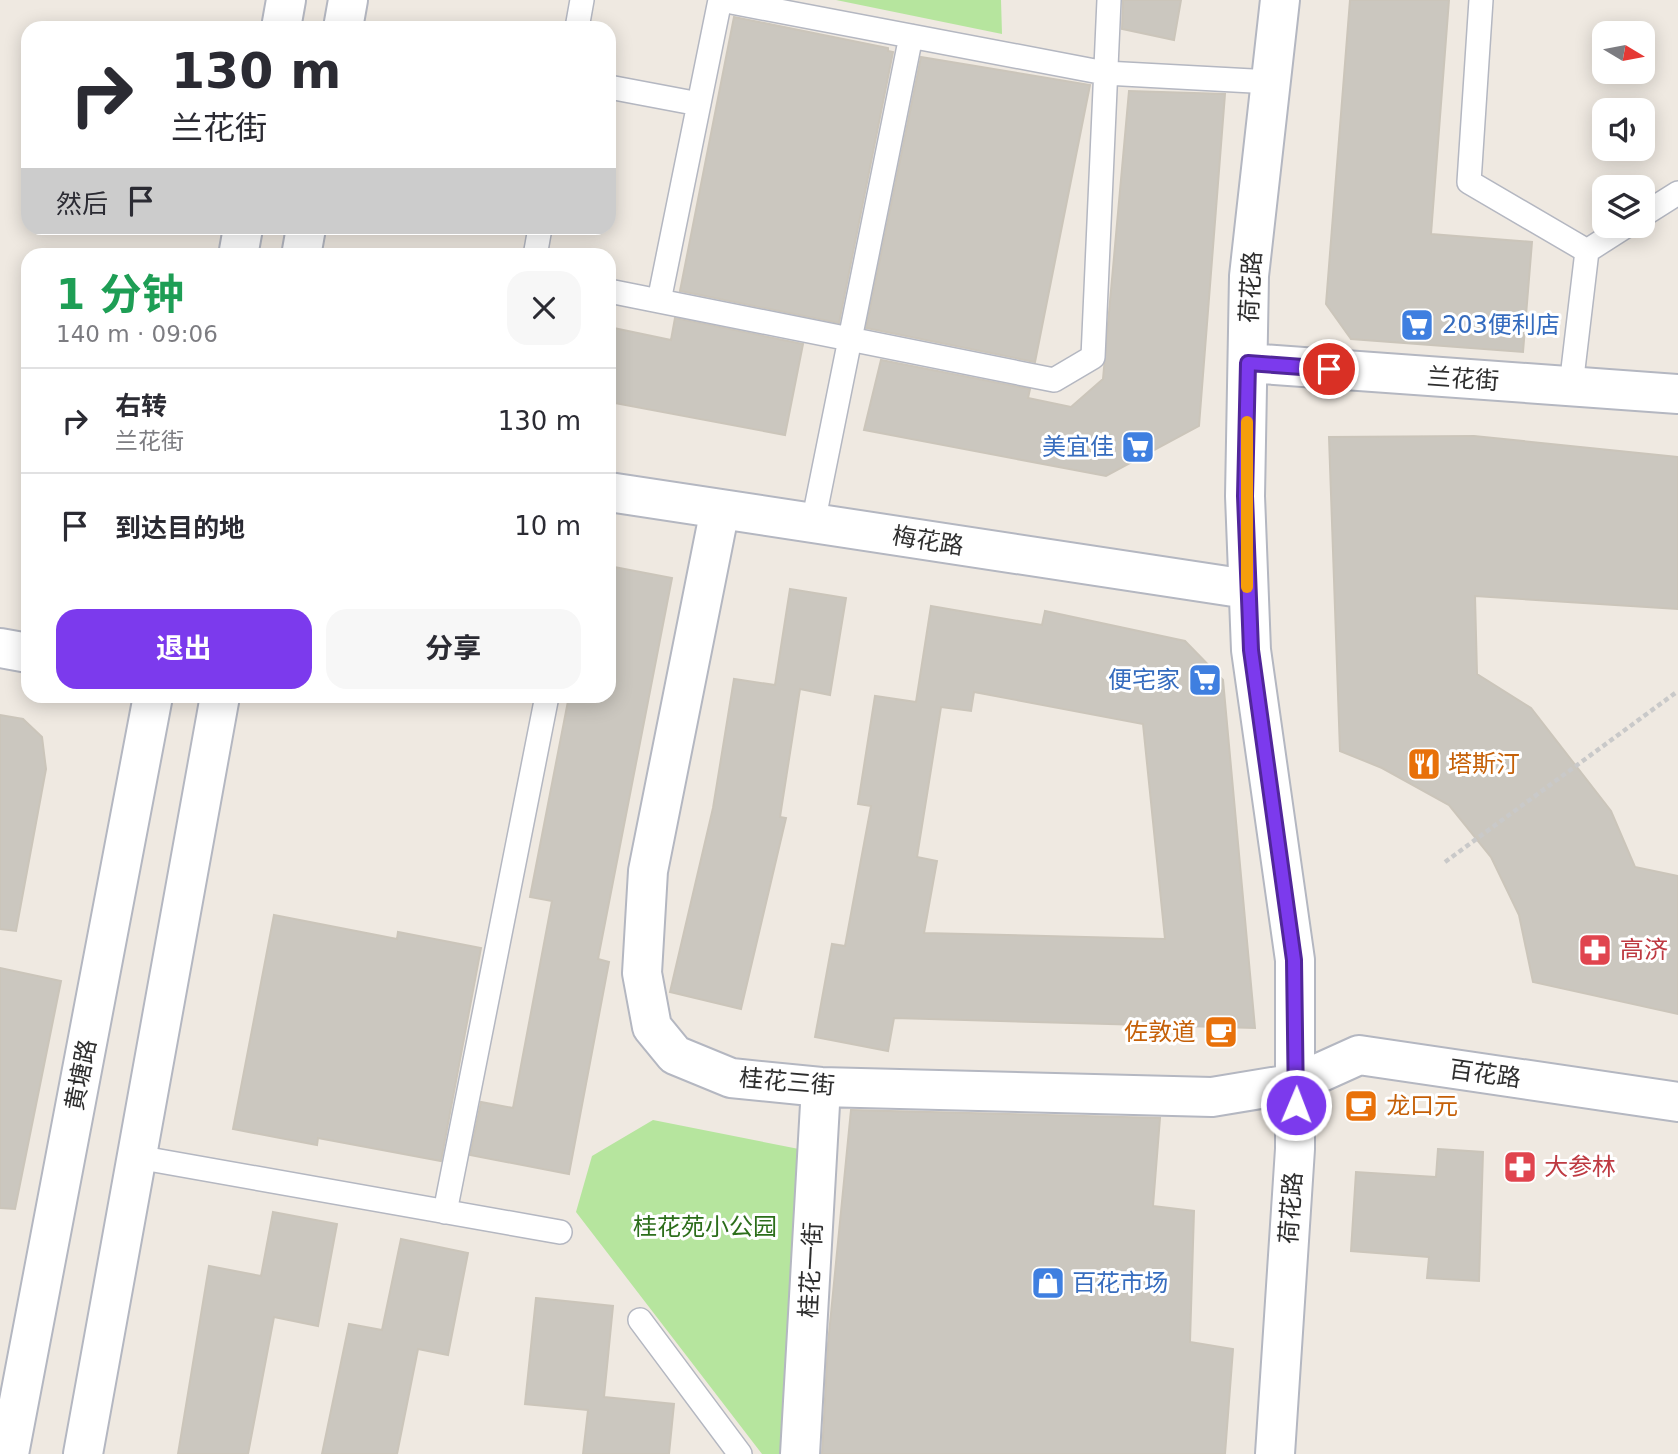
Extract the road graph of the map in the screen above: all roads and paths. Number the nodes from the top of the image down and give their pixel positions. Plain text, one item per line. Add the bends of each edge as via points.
1 (286, 0) edge
2 (348, 0) edge
3 (582, 0) edge
4 (720, 0) edge
5 (1109, 0) edge
6 (1280, 0) edge
7 (1481, 0) edge
8 (282, 21) edge
9 (344, 21) edge
10 (578, 21) edge
11 (911, 36) junction
12 (1105, 73) junction
13 (1271, 82) junction
14 (616, 88) edge
15 (699, 104) junction
16 (1678, 192) edge
17 (1655, 207) edge
18 (1607, 238) edge
19 (1587, 251) junction
20 (616, 292) edge
21 (659, 301) junction
22 (851, 340) junction
23 (1248, 363) junction
24 (1571, 386) junction
25 (1678, 394) edge
26 (616, 493) edge
27 (720, 509) junction
28 (813, 523) junction
29 (1247, 590) junction
30 (0, 648) edge
31 (21, 652) edge
32 (1678, 691) edge
33 (152, 703) edge
34 (219, 703) edge
35 (546, 703) edge
36 (1445, 862) dead end
37 (1297, 1083) junction
38 (821, 1087) junction
39 (1678, 1102) edge
40 (137, 1157) junction
41 (445, 1212) junction
42 (560, 1232) dead end
43 (640, 1320) dead end
44 (9, 1454) edge
45 (83, 1454) edge
46 (740, 1454) edge
47 (800, 1454) edge
48 (1275, 1454) edge

1 - 8 street
2 - 9 street
3 - 10 lane
4 - 11 lane
4 - 15 lane
5 - 12 lane
6 - 13 street, 荷花路
7 - 19 lane via 1469,182
11 - 12 lane
11 - 22 lane
12 - 13 lane
12 - 22 lane via 1093,357 1054,380
13 - 23 street, 荷花路 via 1249,276
14 - 15 lane
15 - 21 lane
16 - 17 lane
18 - 19 lane
19 - 24 lane
20 - 21 lane
21 - 22 lane
22 - 28 lane
23 - 24 street, 兰花街
23 - 29 street, 荷花路
24 - 25 street, 兰花街
26 - 27 street, 梅花路
27 - 28 street, 梅花路
27 - 38 street, 桂花三街 via 648,872 642,973 652,1027 675,1055 731,1078
28 - 29 street, 梅花路
29 - 37 street, 荷花路 via 1251,650 1294,960
30 - 31 street
32 - 36 path
33 - 44 street, 黄塘路
34 - 40 street
35 - 41 lane
37 - 38 street, 桂花三街 via 1212,1097
37 - 39 street, 百花路 via 1359,1055
37 - 48 street, 荷花路
38 - 47 street, 桂花一街
40 - 41 lane
40 - 45 street
41 - 42 lane
43 - 46 lane

